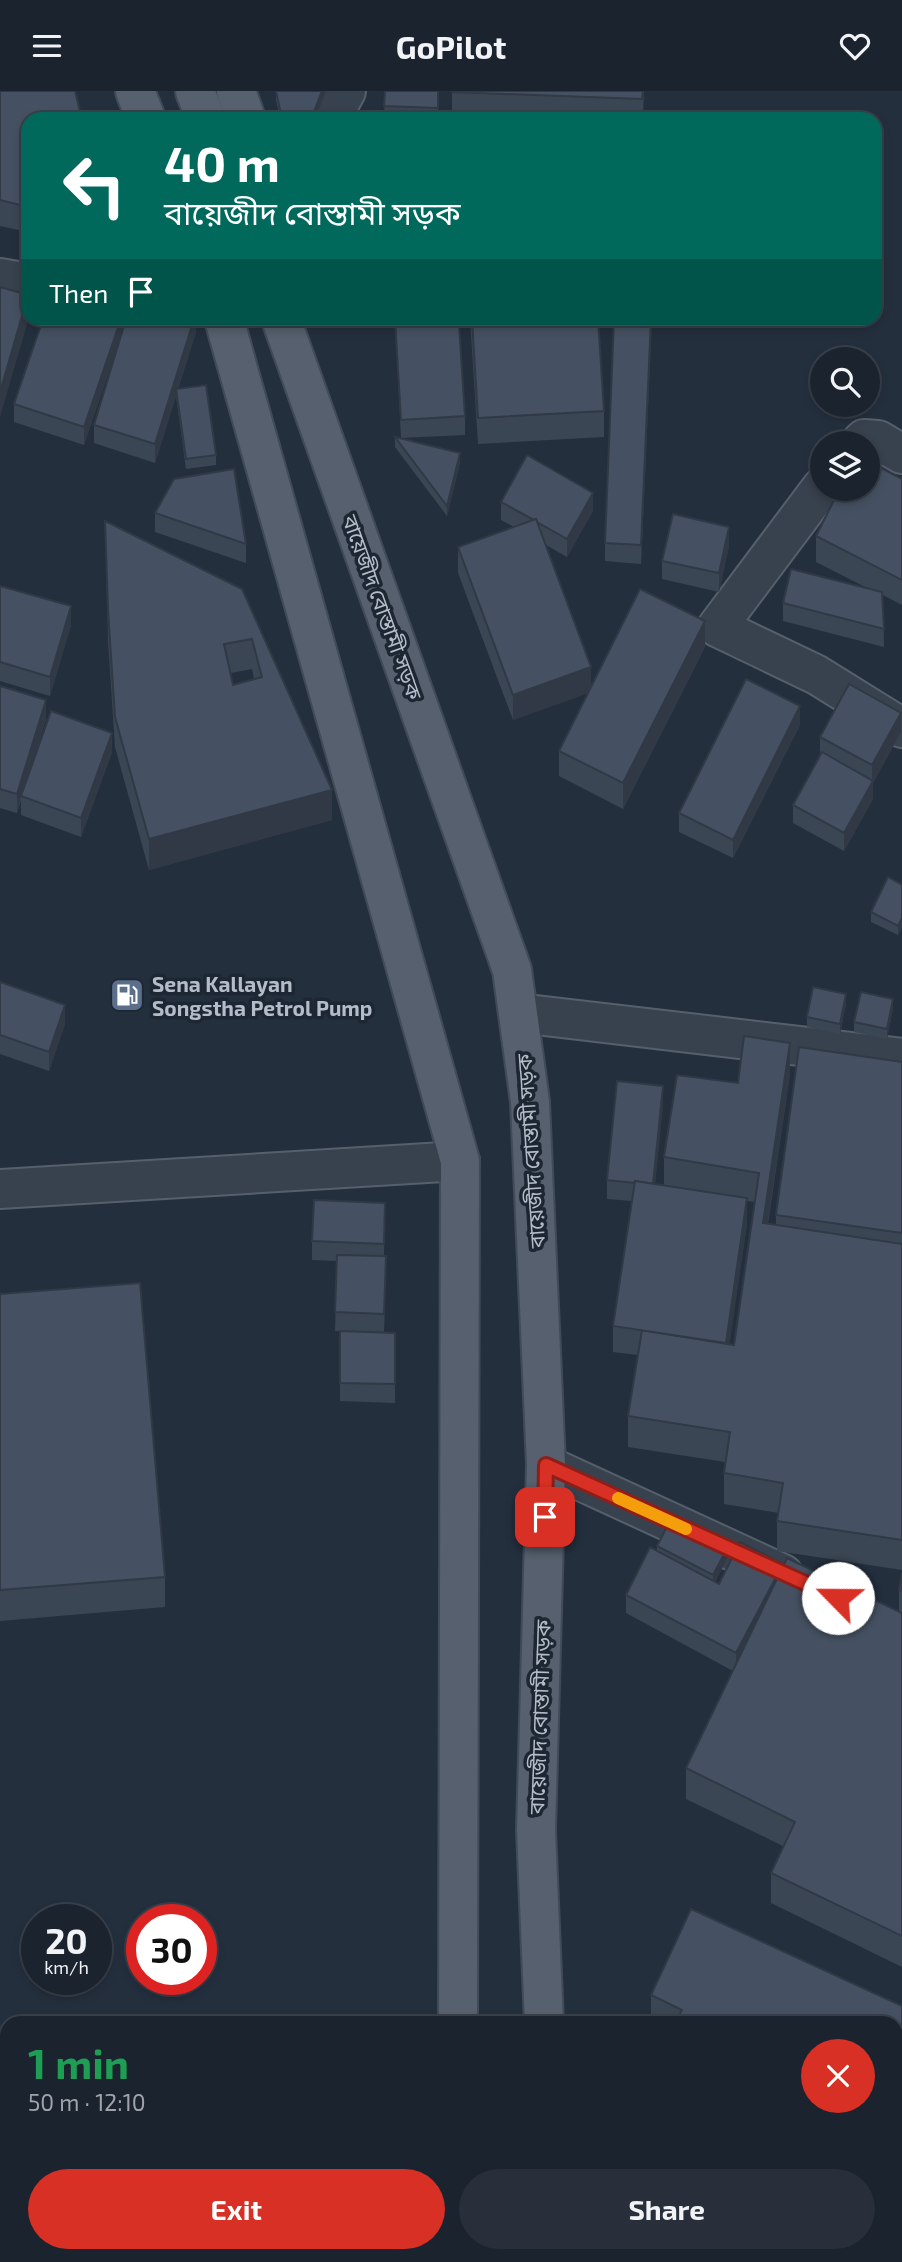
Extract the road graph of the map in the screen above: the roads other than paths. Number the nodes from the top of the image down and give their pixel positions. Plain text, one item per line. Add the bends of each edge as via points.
1 (135, 91) edge
2 (158, 91) edge
3 (195, 91) edge
4 (236, 91) edge
5 (346, 91) edge
6 (143, 112) edge
7 (166, 112) edge
8 (203, 112) edge
9 (244, 112) edge
10 (335, 112) edge
11 (0, 278) edge
12 (21, 282) edge
13 (226, 326) edge
14 (283, 326) edge
15 (880, 441) edge
16 (902, 454) edge
17 (812, 501) edge
18 (902, 728) edge
19 (519, 1013) junction
20 (902, 1058) edge
21 (460, 1161) junction
22 (0, 1188) edge
23 (546, 1465) junction
24 (820, 1590) edge
25 (458, 2016) edge
26 (544, 2016) edge

1 - 6 main road
2 - 7 main road
3 - 8 main road
4 - 9 main road
5 - 10 street
11 - 12 street
13 - 21 main road
14 - 19 main road, বায়েজীদ বোস্তামী সড়ক via 512,970
15 - 16 street
17 - 18 street via 717,627 817,675
19 - 20 street
19 - 23 main road, বায়েজীদ বোস্তামী সড়ক via 530,1102
21 - 22 street
21 - 25 main road
23 - 24 street
23 - 26 main road, বায়েজীদ বোস্তামী সড়ক via 536,1830

